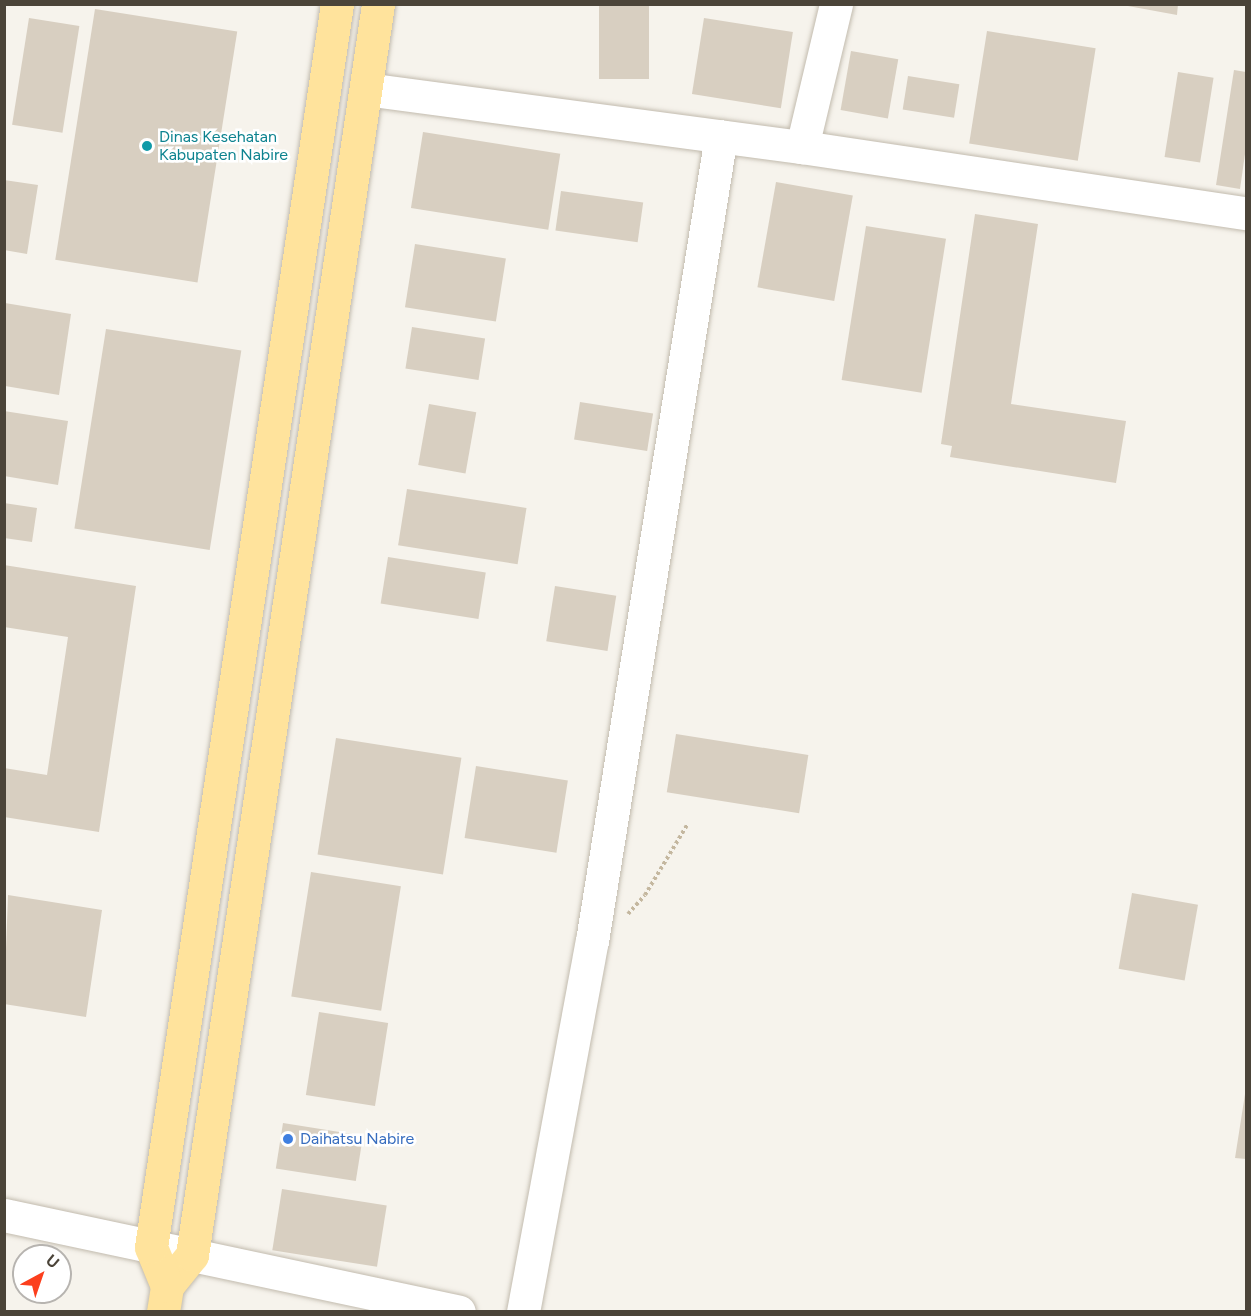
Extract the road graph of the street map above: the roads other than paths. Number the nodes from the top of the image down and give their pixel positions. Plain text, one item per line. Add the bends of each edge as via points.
1 (337, 4) edge
2 (378, 4) edge
3 (836, 4) edge
4 (366, 89) junction
5 (721, 136) junction
6 (802, 147) junction
7 (1246, 213) edge
8 (4, 1215) edge
9 (152, 1247) junction
10 (192, 1255) junction
11 (165, 1299) edge
12 (459, 1311) edge
13 (523, 1311) edge

1 - 9 main road
2 - 4 main road
3 - 6 street
4 - 5 street
4 - 10 main road
5 - 6 street
5 - 13 street via 592,941
6 - 7 street
8 - 9 street
9 - 10 street
9 - 11 main road
10 - 11 main road
10 - 12 street

